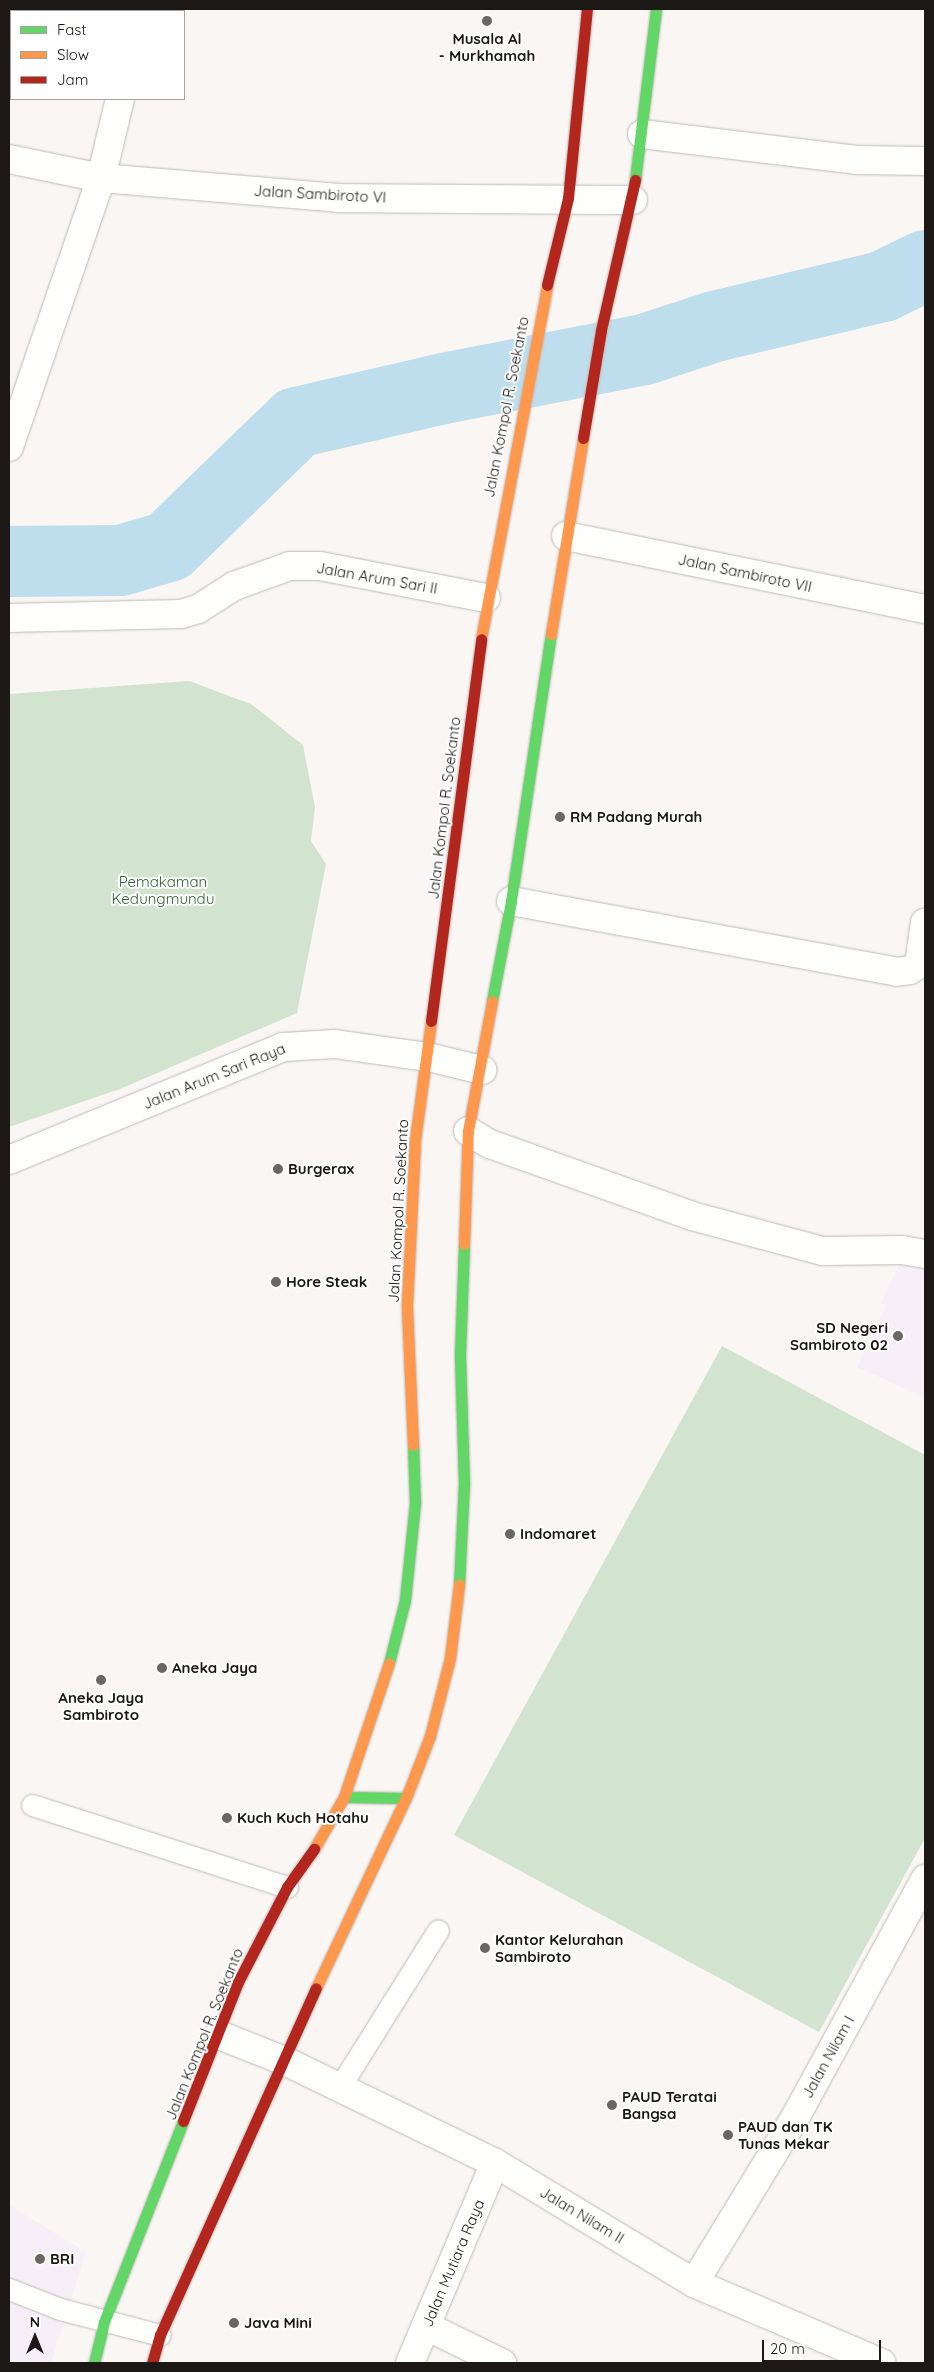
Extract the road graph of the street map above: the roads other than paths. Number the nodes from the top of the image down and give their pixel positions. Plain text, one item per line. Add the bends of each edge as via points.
1 (587, 9) edge
2 (656, 9) edge
3 (120, 100) edge
4 (642, 134) junction
5 (9, 159) edge
6 (925, 160) edge
7 (101, 178) junction
8 (568, 198) junction
9 (633, 200) junction
10 (9, 448) edge
11 (566, 536) junction
12 (486, 598) junction
13 (925, 609) edge
14 (9, 618) edge
15 (511, 901) junction
16 (925, 922) edge
17 (428, 1057) junction
18 (482, 1070) junction
19 (468, 1131) junction
20 (9, 1160) edge
21 (925, 1254) edge
22 (344, 1797) junction
23 (406, 1798) junction
24 (32, 1805) dead end
25 (925, 1880) edge
26 (286, 1887) junction
27 (438, 1930) dead end
28 (219, 2034) junction
29 (284, 2061) junction
30 (339, 2088) junction
31 (496, 2163) junction
32 (694, 2283) junction
33 (9, 2289) edge
34 (104, 2322) junction
35 (426, 2326) junction
36 (160, 2335) junction
37 (94, 2363) edge
38 (152, 2363) edge
39 (410, 2363) edge
40 (502, 2363) edge
41 (882, 2363) edge

1 - 8 main road, Jalan Kompol R. Soekanto
2 - 4 main road
3 - 7 street
4 - 6 street via 856,160 901,163
4 - 9 main road
5 - 7 street, Jalan Sambiroto VI
7 - 8 street, Jalan Sambiroto VI via 338,198
7 - 10 street
8 - 9 street, Jalan Sambiroto VI
8 - 12 main road, Jalan Kompol R. Soekanto via 508,468
9 - 11 main road via 601,330
11 - 13 street, Jalan Sambiroto VII
11 - 15 main road
12 - 14 street, Jalan Arum Sari II via 320,566 290,566 234,586 198,609 181,614
12 - 17 main road, Jalan Kompol R. Soekanto
15 - 16 street via 896,972 910,970 919,964
15 - 18 main road
17 - 18 street, Jalan Arum Sari Raya
17 - 20 street, Jalan Arum Sari Raya via 336,1044 283,1047
17 - 22 main road, Jalan Kompol R. Soekanto via 415,1140 408,1295 415,1504 405,1600 380,1697
18 - 19 main road
19 - 21 street via 490,1144 692,1216 823,1251 902,1250
19 - 23 main road via 460,1354 464,1484 458,1600 439,1705
22 - 23 main road
22 - 26 main road, Jalan Kompol R. Soekanto via 308,1859
23 - 29 main road
24 - 26 lane
25 - 32 street, Jalan Nilam I via 796,2116
26 - 28 main road, Jalan Kompol R. Soekanto via 238,1982
27 - 30 lane
28 - 29 street, Jalan Nilam II
28 - 34 main road, Jalan Kompol R. Soekanto
29 - 30 street, Jalan Nilam II
29 - 36 main road
30 - 31 street, Jalan Nilam II
31 - 32 street, Jalan Nilam II
31 - 35 street, Jalan Mutiara Raya
32 - 41 street, Jalan Nilam II
33 - 34 lane
34 - 36 lane
34 - 37 main road, Jalan Kompol R. Soekanto
35 - 39 street, Jalan Mutiara Raya
35 - 40 street
36 - 38 main road

